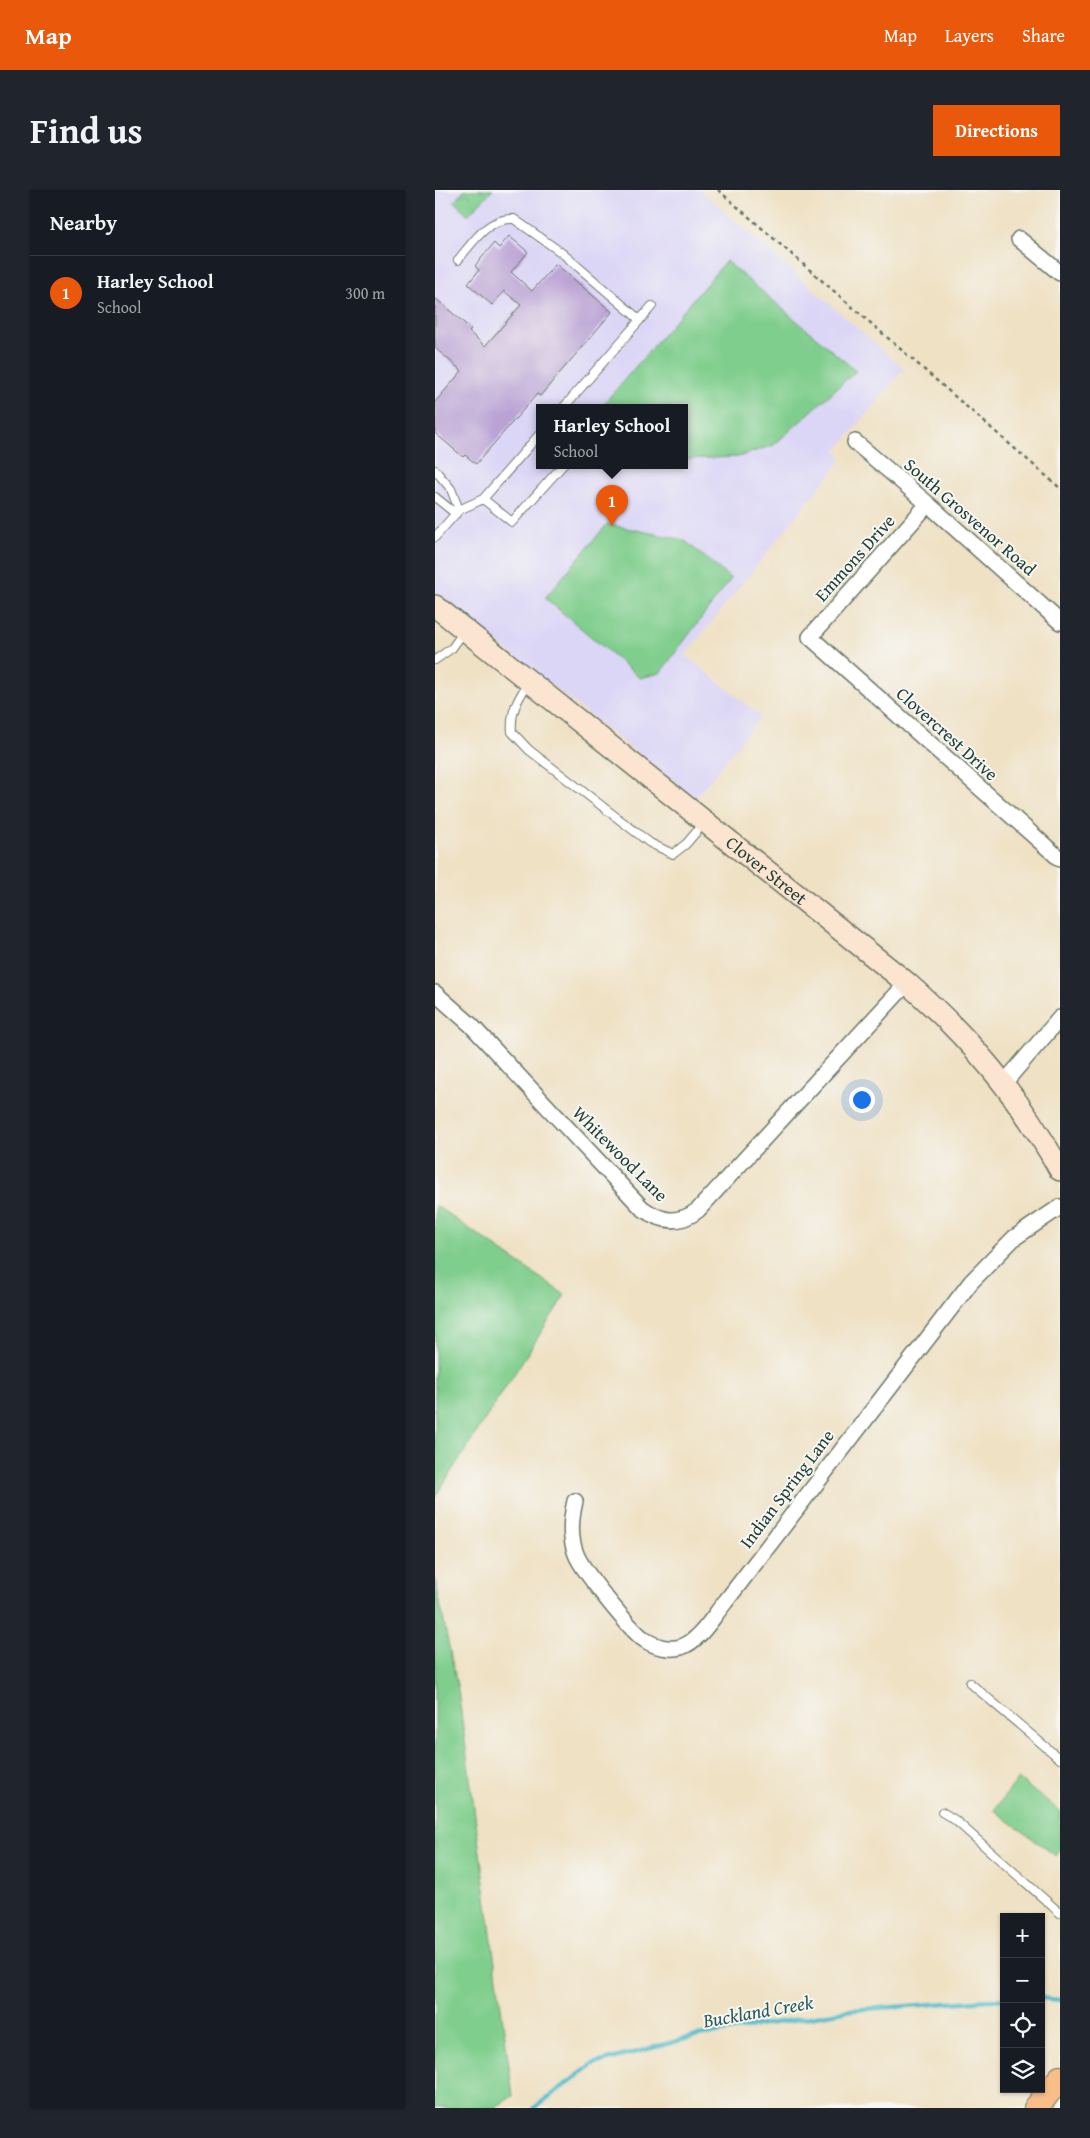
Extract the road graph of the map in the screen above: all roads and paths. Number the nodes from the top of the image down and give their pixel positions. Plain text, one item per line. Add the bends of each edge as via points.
1 (719, 190) edge
2 (1019, 239) dead end
3 (458, 260) dead end
4 (1060, 273) edge
5 (652, 306) dead end
6 (640, 320) junction
7 (568, 404) edge
8 (536, 438) edge
9 (855, 442) dead end
10 (559, 469) edge
11 (435, 470) edge
12 (1060, 488) edge
13 (435, 497) edge
14 (483, 499) junction
15 (928, 504) junction
16 (457, 512) junction
17 (435, 537) edge
18 (435, 606) edge
19 (1060, 622) edge
20 (465, 630) junction
21 (810, 637) joint
22 (435, 660) edge
23 (529, 681) junction
24 (705, 821) junction
25 (1060, 859) edge
26 (907, 982) junction
27 (435, 993) edge
28 (1060, 1018) edge
29 (1004, 1082) junction
30 (1060, 1170) edge
31 (1060, 1207) edge
32 (575, 1501) dead end
33 (970, 1683) dead end
34 (1060, 1759) edge
35 (942, 1812) dead end
36 (1060, 1913) edge
37 (1060, 2078) edge
38 (1036, 2108) edge

1 - 12 path
2 - 4 street
3 - 6 lane via 486,228 504,219 514,219 561,253
5 - 6 lane
6 - 7 lane
8 - 14 lane
9 - 15 street, South Grosvenor Road
10 - 14 lane via 512,522
11 - 16 lane via 451,489
13 - 16 lane
14 - 16 lane
15 - 19 street, South Grosvenor Road
15 - 21 street, Emmons Drive
16 - 17 lane
18 - 20 main road, Clover Street
20 - 22 lane via 452,648
20 - 23 main road, Clover Street
21 - 25 street, Clovercrest Drive
23 - 24 main road, Clover Street
23 - 24 lane via 510,718 511,732 529,750 650,843 673,854
24 - 26 main road, Clover Street
26 - 27 street, Whitewood Lane via 698,1210 685,1219 672,1221 652,1216 642,1208 471,1025
26 - 29 main road, Clover Street
28 - 29 street
29 - 30 main road, Clover Street via 1044,1140
31 - 32 street, Indian Spring Lane via 1014,1238 971,1282 691,1642 681,1647 660,1647 646,1641 627,1624 577,1556 571,1535
33 - 34 lane
35 - 36 lane
37 - 38 main road

